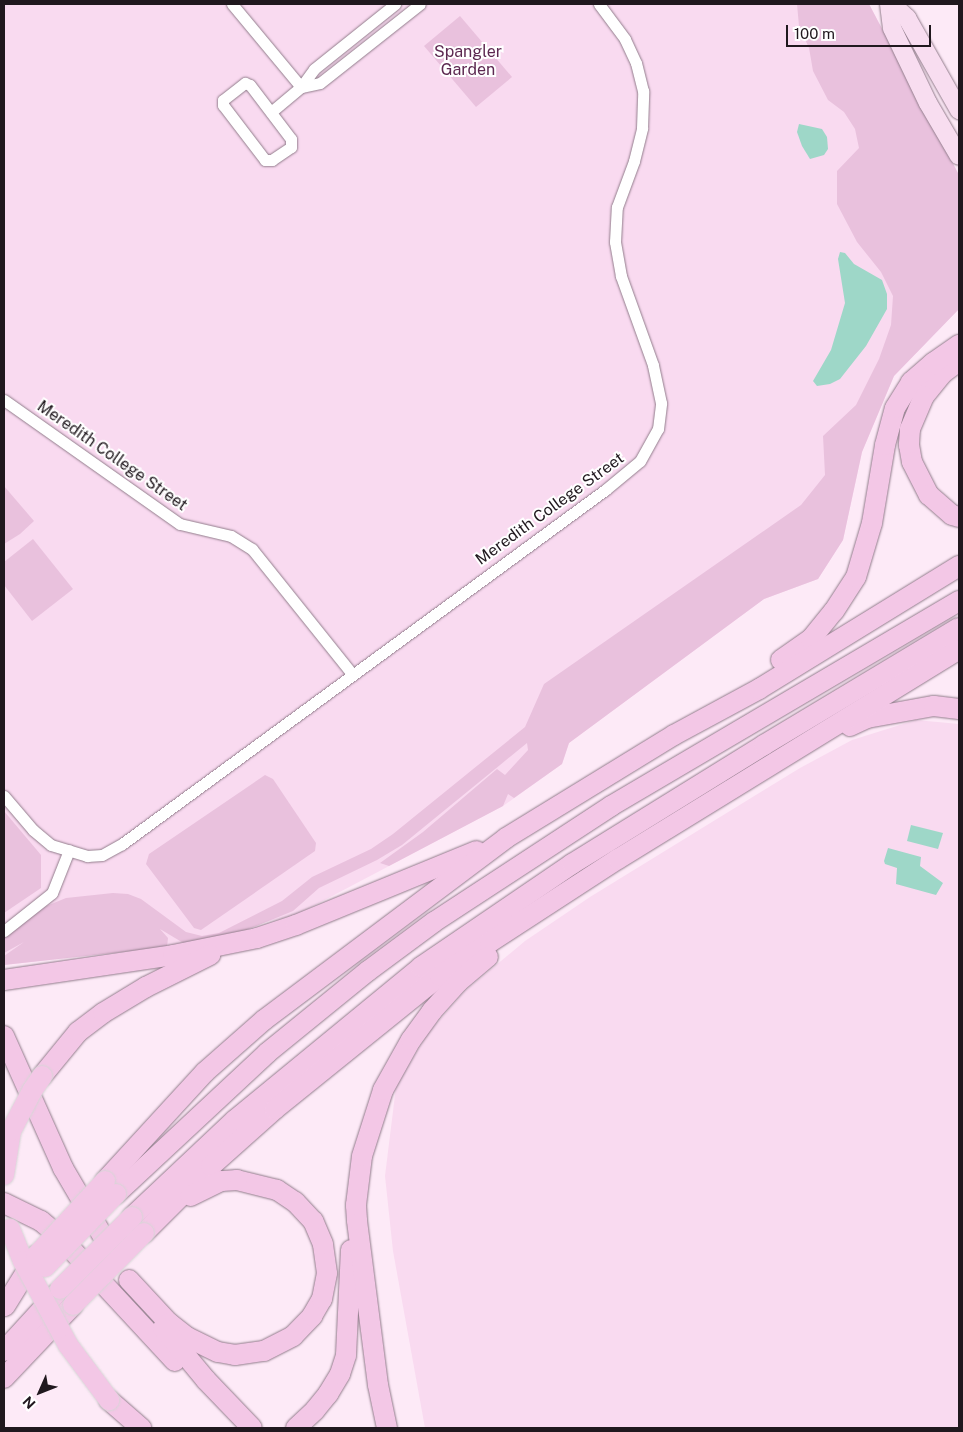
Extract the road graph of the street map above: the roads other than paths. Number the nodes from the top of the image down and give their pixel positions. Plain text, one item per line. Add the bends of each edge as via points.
1 (232, 4) edge
2 (395, 4) edge
3 (420, 4) edge
4 (599, 4) edge
5 (890, 4) edge
6 (301, 87) junction
7 (959, 110) edge
8 (271, 112) junction
9 (959, 156) edge
10 (959, 345) edge
11 (959, 361) edge
12 (4, 400) edge
13 (959, 517) edge
14 (959, 566) edge
15 (959, 601) edge
16 (959, 628) edge
17 (959, 649) edge
18 (352, 674) junction
19 (959, 709) edge
20 (674, 735) junction
21 (786, 754) junction
22 (4, 796) edge
23 (506, 838) junction
24 (69, 850) junction
25 (544, 908) junction
26 (4, 931) edge
27 (232, 944) junction
28 (4, 980) edge
29 (4, 1036) edge
30 (4, 1175) edge
31 (110, 1188) junction
32 (4, 1202) edge
33 (356, 1205) junction
34 (4, 1210) edge
35 (144, 1224) junction
36 (129, 1280) junction
37 (5, 1307) edge
38 (4, 1351) edge
39 (4, 1378) edge
40 (109, 1400) junction
41 (134, 1428) edge
42 (141, 1428) edge
43 (242, 1428) edge
44 (252, 1428) edge
45 (296, 1428) edge
46 (387, 1428) edge

1 - 6 street
2 - 6 street via 314,68
3 - 6 street via 320,83
4 - 18 street, Meredith College Street via 625,39 636,63 642,91 642,128 617,207 615,242 621,276 659,385 661,411 658,429 648,452 632,471
5 - 7 main road via 907,18
5 - 9 main road via 892,28 928,103
6 - 8 street
8 - 8 street via 245,83 223,100 226,110 265,160 272,160 291,147 291,139
10 - 20 highway via 911,382 895,408 863,560 834,611 811,639
11 - 13 highway via 942,374 924,396 910,428 909,445 912,462 929,495 952,515
12 - 18 street, Meredith College Street via 180,524 231,536 252,548
14 - 20 highway via 759,689
15 - 31 highway via 611,806 434,922 267,1053
16 - 35 highway via 572,864 421,967 235,1120
17 - 21 highway
18 - 24 street, Meredith College Street via 122,844 102,855 87,856
19 - 21 highway via 934,706 867,718
20 - 23 highway
21 - 25 highway
22 - 24 street, Meredith College Street via 33,830 51,845
23 - 27 highway via 296,925
23 - 31 highway via 264,1020 205,1072
24 - 26 street via 52,893
25 - 33 highway via 458,982 432,1010 411,1040 383,1090 362,1156
25 - 35 highway via 461,962 355,1044
27 - 28 highway
27 - 30 highway, bridge via 146,986 78,1032 42,1076 11,1131
29 - 36 highway via 63,1168
31 - 37 highway, bridge via 40,1261
32 - 43 highway via 41,1221 60,1237 161,1347
33 - 45 highway via 346,1355 340,1374 328,1394
33 - 46 highway via 378,1385
34 - 40 highway, bridge via 23,1261 48,1312
35 - 36 highway via 189,1196 221,1181 252,1182 276,1190 295,1202 313,1221 323,1244 327,1273 322,1299 312,1316 286,1340 264,1351 235,1354 218,1352 187,1337 169,1323
35 - 38 highway, bridge via 60,1289
35 - 39 highway, bridge
36 - 44 highway via 206,1380
40 - 41 highway
40 - 42 highway

